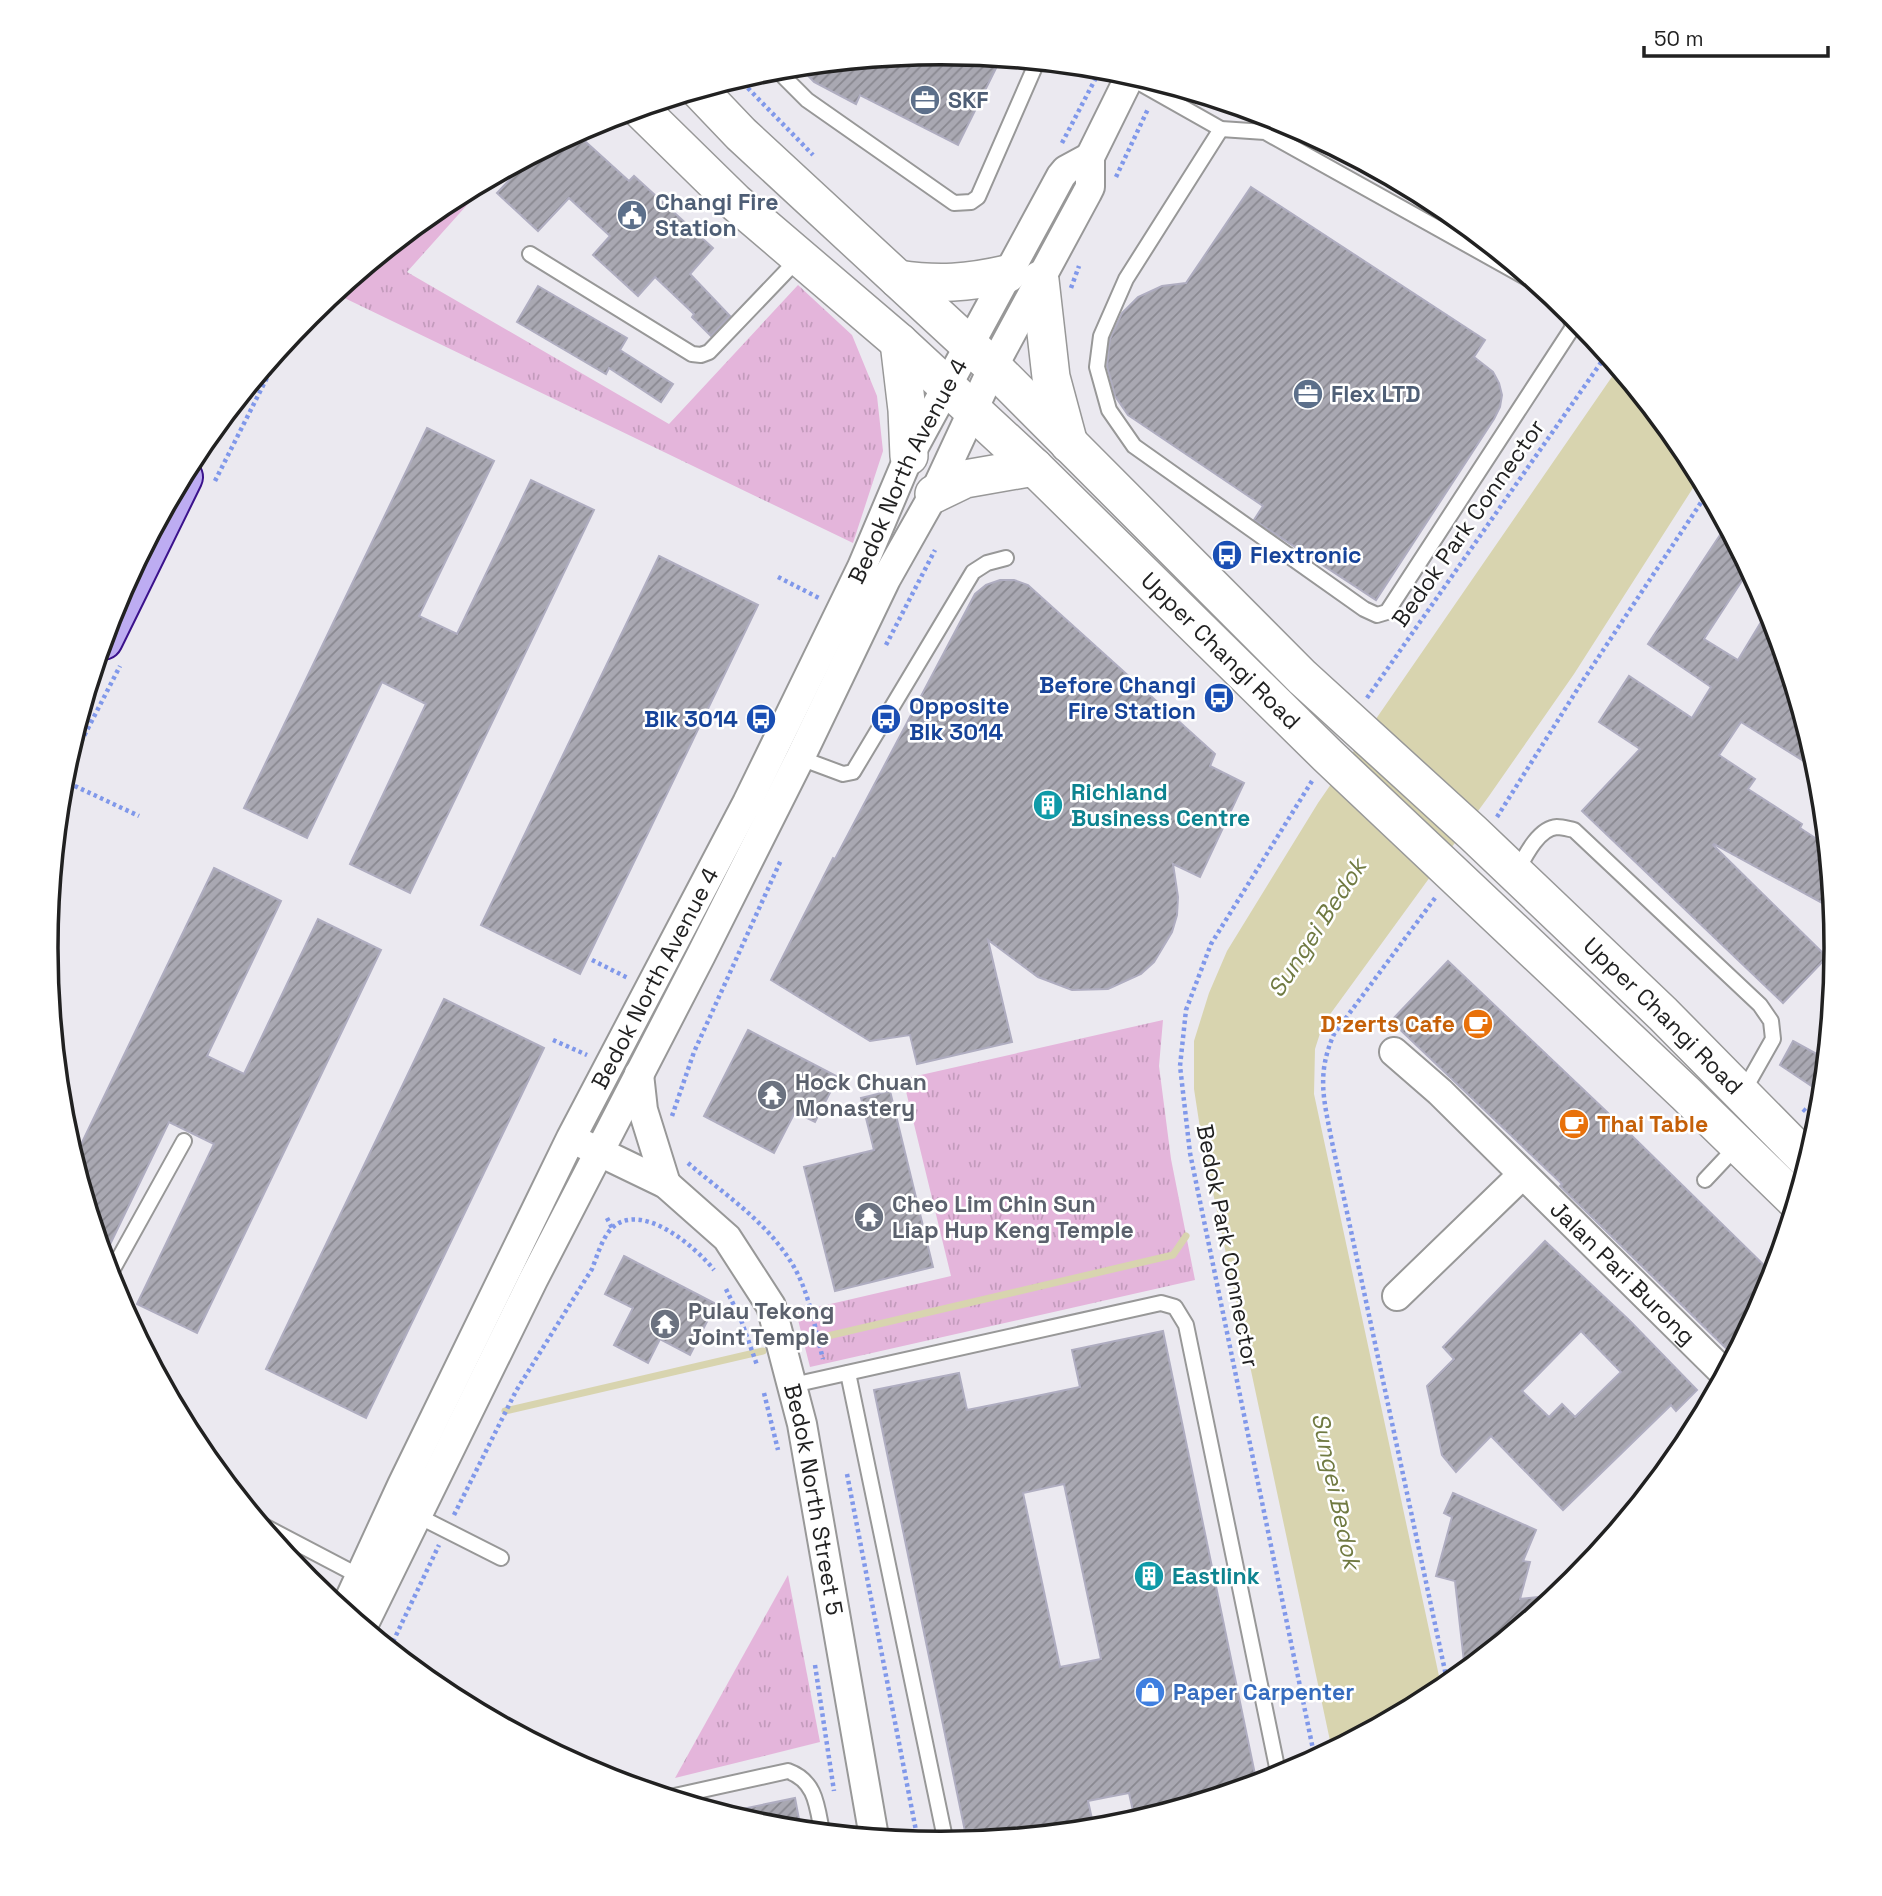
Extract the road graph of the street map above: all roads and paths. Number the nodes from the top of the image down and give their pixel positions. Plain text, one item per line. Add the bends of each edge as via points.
1 (1033, 70) edge
2 (786, 79) edge
3 (1126, 85) edge
4 (1153, 91) edge
5 (1156, 93) junction
6 (706, 97) edge
7 (647, 116) edge
8 (1221, 129) junction
9 (1112, 186) dead end
10 (530, 254) dead end
11 (1084, 254) dead end
12 (800, 257) junction
13 (1494, 260) edge
14 (898, 279) junction
15 (1039, 282) junction
16 (1572, 329) edge
17 (899, 342) junction
18 (981, 356) junction
19 (1602, 363) edge
20 (961, 399) junction
21 (1069, 444) junction
22 (909, 456) junction
23 (1034, 467) junction
24 (934, 494) junction
25 (1702, 500) edge
26 (938, 545) dead end
27 (1006, 558) dead end
28 (778, 577) dead end
29 (827, 589) dead end
30 (880, 656) dead end
31 (1361, 714) junction
32 (800, 758) junction
33 (1324, 769) junction
34 (73, 785) edge
35 (139, 816) dead end
36 (1482, 831) junction
37 (784, 854) dead end
38 (1515, 874) junction
39 (1443, 880) junction
40 (592, 960) dead end
41 (635, 982) dead end
42 (553, 1040) dead end
43 (1394, 1052) dead end
44 (594, 1058) dead end
45 (639, 1074) junction
46 (1742, 1094) junction
47 (673, 1126) dead end
48 (571, 1138) junction
49 (184, 1141) dead end
50 (1738, 1144) junction
51 (599, 1152) junction
52 (1800, 1152) edge
53 (683, 1159) dead end
54 (1522, 1175) junction
55 (1705, 1180) dead end
56 (666, 1184) junction
57 (1789, 1194) edge
58 (607, 1218) dead end
59 (612, 1228) junction
60 (116, 1263) edge
61 (1397, 1296) dead end
62 (1718, 1367) edge
63 (758, 1368) dead end
64 (848, 1373) junction
65 (828, 1377) junction
66 (761, 1380) dead end
67 (793, 1385) junction
68 (779, 1456) dead end
69 (847, 1474) dead end
70 (416, 1515) junction
71 (447, 1530) junction
72 (295, 1550) edge
73 (501, 1558) dead end
74 (371, 1581) junction
75 (350, 1604) edge
76 (365, 1617) edge
77 (393, 1641) edge
78 (813, 1652) dead end
79 (1445, 1673) edge
80 (1313, 1749) edge
81 (1277, 1765) edge
82 (687, 1793) edge
83 (835, 1795) dead end
84 (820, 1823) edge
85 (872, 1828) edge
86 (916, 1830) edge
87 (943, 1831) edge

1 - 2 lane via 978,197 954,203 807,100
3 - 15 street, Bedok North Avenue 4 via 1090,157 1090,187
4 - 5 lane
5 - 8 lane
5 - 9 path
6 - 14 street, Upper Changi Road
7 - 12 street, Upper Changi Road via 735,202
8 - 13 lane via 1265,132
8 - 16 lane via 1126,279 1101,336 1097,367 1109,410 1134,446 1364,609 1377,615 1387,612
10 - 12 lane via 692,354 701,355
11 - 15 path
12 - 17 street, Upper Changi Road
14 - 15 street via 929,284
14 - 18 street, Upper Changi Road
15 - 18 street, Bedok North Avenue 4
15 - 21 street via 1051,377
17 - 20 street, Upper Changi Road
17 - 22 street
18 - 20 street, Bedok North Avenue 4
18 - 21 street, Upper Changi Road
19 - 31 path, Bedok Park Connector
20 - 22 street, Bedok North Avenue 4
20 - 23 street, Upper Changi Road
20 - 24 street, Bedok North Avenue 4
21 - 31 street, Upper Changi Road via 1302,677
22 - 48 street, Bedok North Avenue 4 via 862,567 747,803
23 - 24 street via 965,479
23 - 33 street, Upper Changi Road
24 - 32 street, Bedok North Avenue 4 via 886,579
25 - 36 path
26 - 30 path
27 - 32 lane via 973,572 853,772 843,775
28 - 29 path via 821,600
31 - 36 street, Upper Changi Road
32 - 45 street, Bedok North Avenue 4
33 - 39 street, Upper Changi Road
33 - 80 path, Bedok Park Connector via 1211,944 1186,1010 1180,1066 1200,1204
34 - 35 path
36 - 38 street, Upper Changi Road
37 - 47 path via 694,1052
38 - 46 street, Upper Changi Road
38 - 46 lane via 1545,831 1556,827 1574,830 1760,1005 1772,1020 1773,1039
39 - 50 street, Upper Changi Road
39 - 79 path via 1334,1034 1324,1056 1322,1088
40 - 41 path
42 - 44 path
43 - 54 street, Jalan Pari Burong
45 - 51 street, Bedok North Avenue 4
45 - 56 street via 643,1111
46 - 52 street, Upper Changi Road
48 - 51 street, Bedok North Street 5
48 - 74 street, Bedok North Avenue 4
49 - 60 lane
50 - 55 lane
50 - 57 street, Upper Changi Road
51 - 56 street, Bedok North Street 5
51 - 70 street, Bedok North Avenue 4
53 - 65 path via 750,1214 794,1267 809,1302
54 - 61 street
54 - 62 street, Jalan Pari Burong
56 - 67 street, Bedok North Street 5 via 735,1249 771,1306
58 - 59 path
59 - 63 path via 630,1220 658,1224 699,1251 722,1279
59 - 71 path via 592,1269 516,1391
64 - 65 lane
64 - 81 lane via 1161,1303 1175,1307 1186,1325
64 - 87 lane
65 - 67 lane
66 - 68 path
67 - 85 street, Bedok North Street 5
69 - 86 path
70 - 71 lane
70 - 74 street, Bedok North Avenue 4
71 - 73 lane
71 - 77 path
72 - 74 lane
74 - 75 street, Bedok North Avenue 4
74 - 76 street, Bedok North Avenue 4
78 - 83 path
82 - 84 lane via 788,1771 804,1779 814,1792

